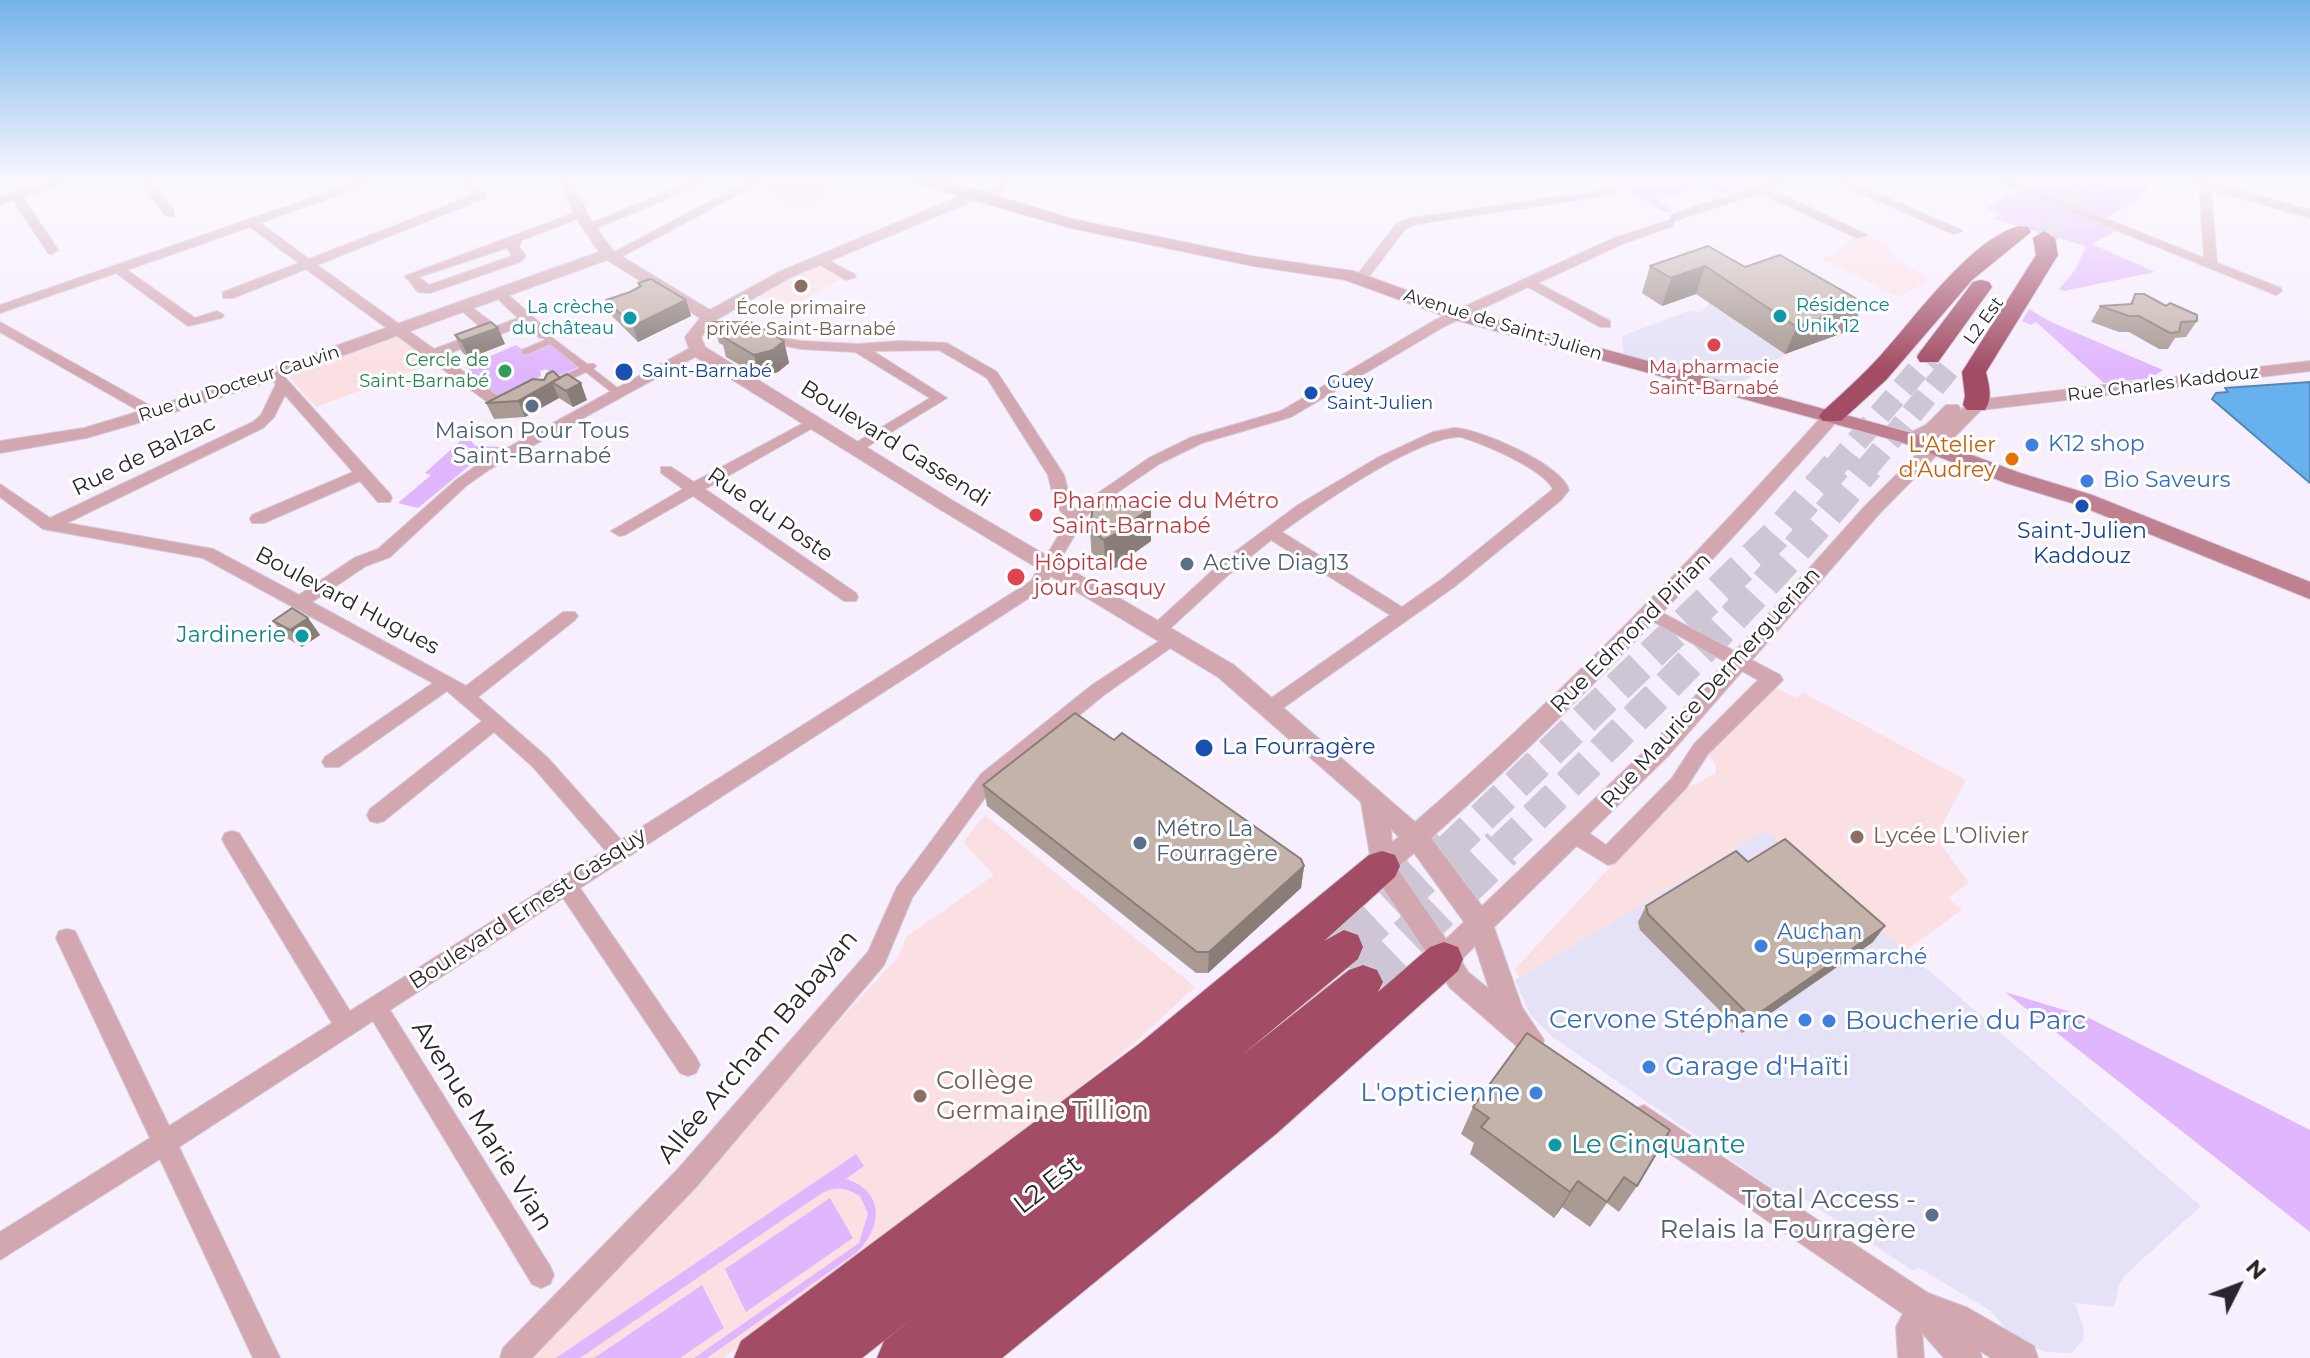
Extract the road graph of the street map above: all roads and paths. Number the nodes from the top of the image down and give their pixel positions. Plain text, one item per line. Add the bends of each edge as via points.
1 (47, 242) edge
2 (196, 242) edge
3 (278, 242) edge
4 (363, 242) edge
5 (512, 242) edge
6 (513, 242) edge
7 (601, 242) edge
8 (636, 242) edge
9 (865, 242) edge
10 (1163, 242) edge
11 (1388, 242) edge
12 (1615, 242) edge
13 (2001, 242) edge
14 (2012, 242) tunnel mouth
15 (2041, 242) tunnel mouth
16 (2045, 242) tunnel mouth
17 (2156, 242) edge
18 (2209, 242) edge
19 (52, 250) dead end
20 (611, 255) junction
21 (820, 260) junction
22 (308, 264) junction
23 (2211, 264) junction
24 (118, 269) junction
25 (850, 277) dead end
26 (1360, 279) junction
27 (1529, 283) junction
28 (2276, 291) dead end
29 (499, 294) junction
30 (228, 295) dead end
31 (465, 306) junction
32 (0, 309) edge
33 (217, 315) dead end
34 (1458, 315) junction
35 (528, 319) junction
36 (710, 321) junction
37 (485, 324) edge
38 (1605, 324) dead end
39 (0, 326) edge
40 (397, 330) junction
41 (745, 333) edge
42 (548, 337) junction
43 (858, 348) junction
44 (697, 350) junction
45 (525, 352) dead end
46 (431, 355) junction
47 (1929, 357) tunnel mouth
48 (1952, 365) tunnel mouth
49 (2310, 366) edge
50 (588, 367) junction
51 (278, 379) junction
52 (542, 389) edge
53 (617, 392) junction
54 (1977, 401) junction
55 (498, 403) edge
56 (153, 413) junction
57 (813, 422) junction
58 (1826, 422) junction
59 (1908, 438) junction
60 (0, 447) edge
61 (857, 448) junction
62 (1930, 452) junction
63 (666, 470) dead end
64 (362, 474) junction
65 (0, 489) edge
66 (694, 489) junction
67 (384, 498) dead end
68 (258, 519) dead end
69 (1076, 520) junction
70 (49, 525) junction
71 (619, 531) dead end
72 (1267, 536) junction
73 (1050, 566) junction
74 (2310, 591) edge
75 (850, 597) dead end
76 (299, 603) junction
77 (1651, 613) junction
78 (569, 616) dead end
79 (1398, 618) junction
80 (1165, 634) junction
81 (1739, 661) junction
82 (446, 683) junction
83 (465, 697) junction
84 (1270, 708) junction
85 (494, 722) junction
86 (332, 762) dead end
87 (1372, 797) junction
88 (377, 815) dead end
89 (1575, 835) junction
90 (1416, 836) junction
91 (232, 839) dead end
92 (618, 851) junction
93 (1382, 866) junction
94 (566, 885) junction
95 (1480, 924) junction
96 (67, 938) dead end
97 (1444, 959) junction
98 (376, 1007) junction
99 (346, 1025) junction
100 (688, 1065) dead end
101 (1616, 1100) edge
102 (166, 1141) junction
103 (0, 1247) edge
104 (541, 1275) dead end
105 (1920, 1307) junction
106 (267, 1358) edge
107 (513, 1358) edge
108 (758, 1358) edge
109 (823, 1358) edge
110 (901, 1358) edge
111 (964, 1358) edge
112 (1911, 1358) edge
113 (1966, 1358) edge
114 (2022, 1358) edge

1 - 19 street
2 - 24 street
3 - 22 street
4 - 22 street
5 - 6 street via 411,276 430,289 516,259 520,256
7 - 20 street
8 - 20 street
9 - 21 street
10 - 26 main road, Avenue de Saint-Julien
11 - 26 street
12 - 27 street, Boulevard Ernest Gasquy
13 - 58 highway, L2 Est
14 - 47 highway, L2 Est
15 - 48 highway, L2 Est
16 - 54 highway, L2 Est via 2047,255 1974,372
17 - 23 street
18 - 23 street
20 - 29 street, Rue du Docteur Cauvin
20 - 36 street
21 - 25 street
21 - 36 street via 786,274
22 - 30 street
22 - 40 street
23 - 28 street
24 - 32 street
24 - 33 street via 193,323
26 - 34 main road, Avenue de Saint-Julien
27 - 34 street, Boulevard Ernest Gasquy
27 - 38 street
29 - 31 street, Rue du Docteur Cauvin
29 - 35 street
31 - 37 street
31 - 40 street, Rue du Docteur Cauvin
34 - 58 main road, Avenue de Saint-Julien
34 - 69 street, Boulevard Ernest Gasquy via 1286,414 1197,440 1154,461 1090,503
35 - 42 street
35 - 46 street
36 - 44 street via 693,337
39 - 56 street
40 - 46 street
40 - 51 street, Rue du Docteur Cauvin
41 - 43 street via 801,345
42 - 45 street
42 - 50 street
43 - 61 street via 940,398
43 - 69 street via 942,346 992,375 1056,475 1063,504
44 - 53 street
44 - 57 street, Boulevard Gassendi
46 - 55 street
49 - 54 street, Rue Charles Kaddouz via 2081,395
50 - 52 street
50 - 53 street
51 - 56 street, Rue du Docteur Cauvin
51 - 64 street
51 - 70 street, Rue de Balzac via 267,417 258,425
53 - 76 street via 485,466 384,553 360,562
54 - 59 street, Rue Charles Kaddouz via 1959,402 1921,437
54 - 62 street
56 - 60 street, Rue du Docteur Cauvin via 86,433
57 - 61 street, Boulevard Gassendi
57 - 66 street
58 - 59 main road, Avenue de Saint-Julien
58 - 62 main road, Avenue de Saint-Julien
58 - 77 street, Rue Edmond Pirian via 1762,498
59 - 62 main road, Avenue de Saint-Julien
61 - 73 street, Boulevard Gassendi
62 - 74 main road via 2097,505
62 - 81 street, Rue Maurice Dermerguerian
63 - 66 street, Rue du Poste
64 - 67 street
64 - 68 street
65 - 70 street, Boulevard Hugues
66 - 71 street
66 - 75 street, Rue du Poste
69 - 73 street, Boulevard Ernest Gasquy
70 - 76 street, Boulevard Hugues via 207,553
72 - 79 street
72 - 79 street, Allée Archam Babayan via 1356,474 1452,431 1498,448 1559,483 1555,497
72 - 80 street, Allée Archam Babayan via 1228,565
73 - 80 street, Boulevard Gassendi
73 - 92 street, Boulevard Ernest Gasquy via 1033,588
76 - 82 street, Boulevard Hugues
77 - 81 street
77 - 90 street, Rue Edmond Pirian via 1512,752
78 - 83 street
79 - 84 street
80 - 84 street, Boulevard Gassendi via 1214,662
80 - 107 street, Allée Archam Babayan via 988,779 904,893 876,958 687,1178
81 - 89 street, Rue Maurice Dermerguerian
81 - 89 street via 1774,680 1701,749 1679,783 1608,857
82 - 83 street, Boulevard Hugues
82 - 86 street
83 - 85 street, Boulevard Hugues
84 - 87 street, Boulevard Gassendi
85 - 88 street
85 - 92 street, Boulevard Hugues via 540,762
87 - 90 street, Boulevard Gassendi
87 - 93 street
89 - 95 street, Rue Maurice Dermerguerian
90 - 93 street, Rue Edmond Pirian
90 - 95 street, Boulevard Gassendi
91 - 99 street
92 - 94 street, Boulevard Ernest Gasquy
93 - 97 street
93 - 108 highway via 1165,1048
94 - 98 street, Boulevard Ernest Gasquy
94 - 100 street
95 - 97 street, Rue Maurice Dermerguerian
95 - 97 street, Boulevard Gassendi via 1511,1013 1542,1048 1459,980
96 - 102 street
97 - 111 highway via 1261,1120
98 - 99 street, Boulevard Ernest Gasquy
98 - 104 street, Avenue Marie Vian
99 - 102 street, Boulevard Ernest Gasquy
101 - 105 street
102 - 103 street, Boulevard Ernest Gasquy
102 - 106 street
105 - 112 street via 1909,1327
105 - 113 street
105 - 114 street via 1957,1319
109 - 110 highway, L2 Est via 1126,1125 1354,964

